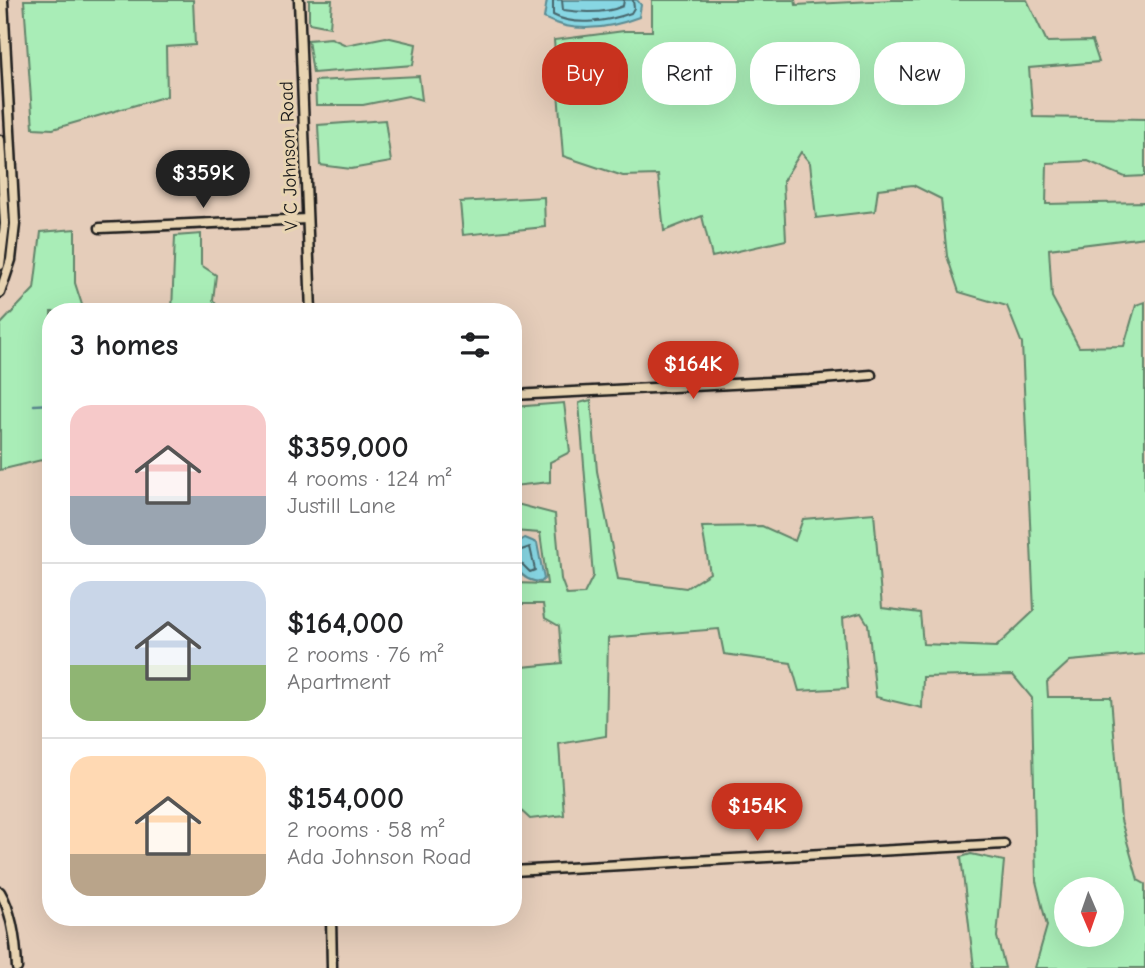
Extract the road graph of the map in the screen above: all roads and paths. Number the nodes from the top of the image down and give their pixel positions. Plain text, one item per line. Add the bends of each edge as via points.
1 (3, 0) edge
2 (299, 0) edge
3 (5, 114) edge
4 (0, 140) edge
5 (307, 219) junction
6 (100, 228) dead end
7 (0, 265) edge
8 (0, 292) edge
9 (311, 303) edge
10 (871, 374) dead end
11 (522, 395) edge
12 (1004, 844) dead end
13 (522, 871) edge
14 (0, 892) edge
15 (331, 926) edge
16 (17, 968) edge
17 (332, 968) edge

1 - 3 street
2 - 5 street, V C Johnson Road
3 - 8 street via 15,223 11,260
4 - 7 street via 5,224
5 - 6 street
5 - 9 street, V C Johnson Road
10 - 11 street
12 - 13 street
14 - 16 street via 9,914
15 - 17 street

